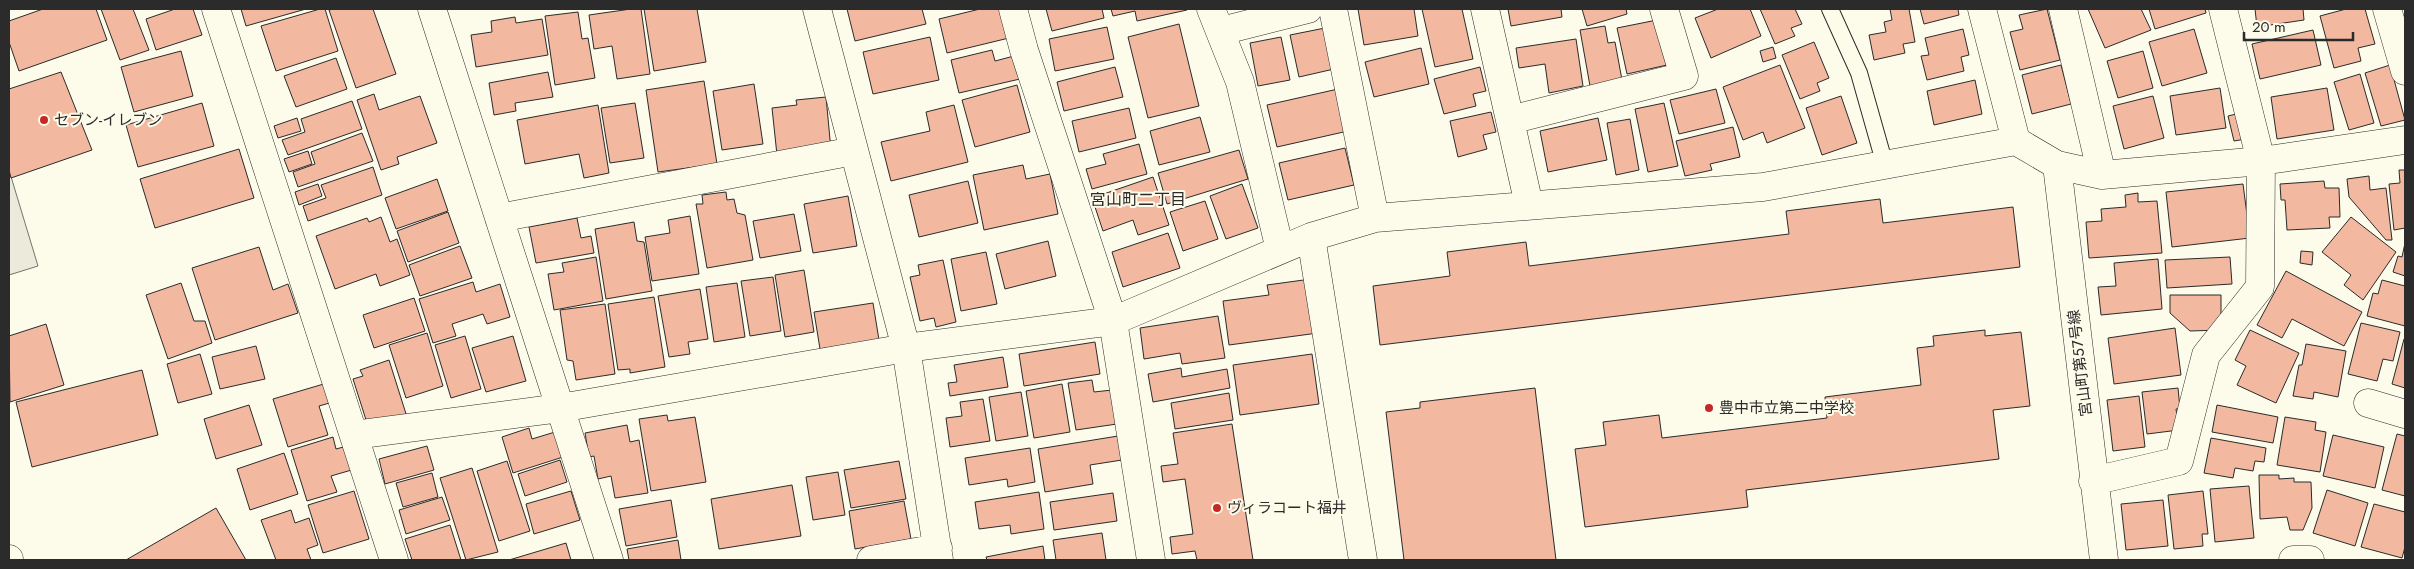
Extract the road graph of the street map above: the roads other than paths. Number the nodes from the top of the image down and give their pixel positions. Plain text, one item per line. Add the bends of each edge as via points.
1 (216, 9) edge
2 (817, 9) edge
3 (1014, 9) edge
4 (1308, 9) edge
5 (1334, 9) edge
6 (1485, 9) edge
7 (1664, 9) edge
8 (1830, 9) edge
9 (1982, 9) edge
10 (2063, 9) edge
11 (2223, 9) edge
12 (2387, 9) edge
13 (437, 10) edge
14 (1216, 20) edge
15 (2405, 71) edge
16 (1510, 120) junction
17 (2405, 140) edge
18 (2016, 141) junction
19 (854, 151) junction
20 (2261, 161) junction
21 (1885, 165) junction
22 (2056, 165) junction
23 (2102, 175) junction
24 (1529, 205) junction
25 (499, 218) junction
26 (1375, 218) junction
27 (1311, 237) junction
28 (1280, 250) junction
29 (1113, 321) junction
30 (906, 348) junction
31 (2368, 403) dead end
32 (560, 408) junction
33 (2405, 414) edge
34 (354, 435) junction
35 (2093, 481) junction
36 (938, 554) edge
37 (394, 560) edge
38 (609, 560) edge
39 (871, 560) edge
40 (1151, 560) edge
41 (1363, 560) edge
42 (2104, 560) edge
43 (2293, 560) edge
44 (2310, 560) edge

1 - 34 street
2 - 19 street
3 - 29 street via 1024,50
4 - 14 street
5 - 26 street
6 - 16 street
7 - 16 street via 1684,76
8 - 21 lane via 1859,73
9 - 18 street
10 - 23 street
11 - 20 street
12 - 15 street
13 - 25 street
14 - 28 street via 1240,82
16 - 24 street
17 - 20 street
18 - 21 street
18 - 22 street
19 - 25 street
19 - 30 street
20 - 23 street
20 - 35 street via 2260,288 2206,355 2178,461
21 - 24 street via 1763,187
22 - 23 street
22 - 35 street, 宮山町第５７号線
24 - 26 street
25 - 32 street
26 - 27 street
27 - 28 street
27 - 41 street
28 - 29 street
29 - 30 street
29 - 40 street
30 - 32 street
30 - 36 street
31 - 33 street
32 - 34 street
32 - 38 street
34 - 37 street
35 - 42 street, 宮山町第５７号線
36 - 39 street
43 - 44 street

